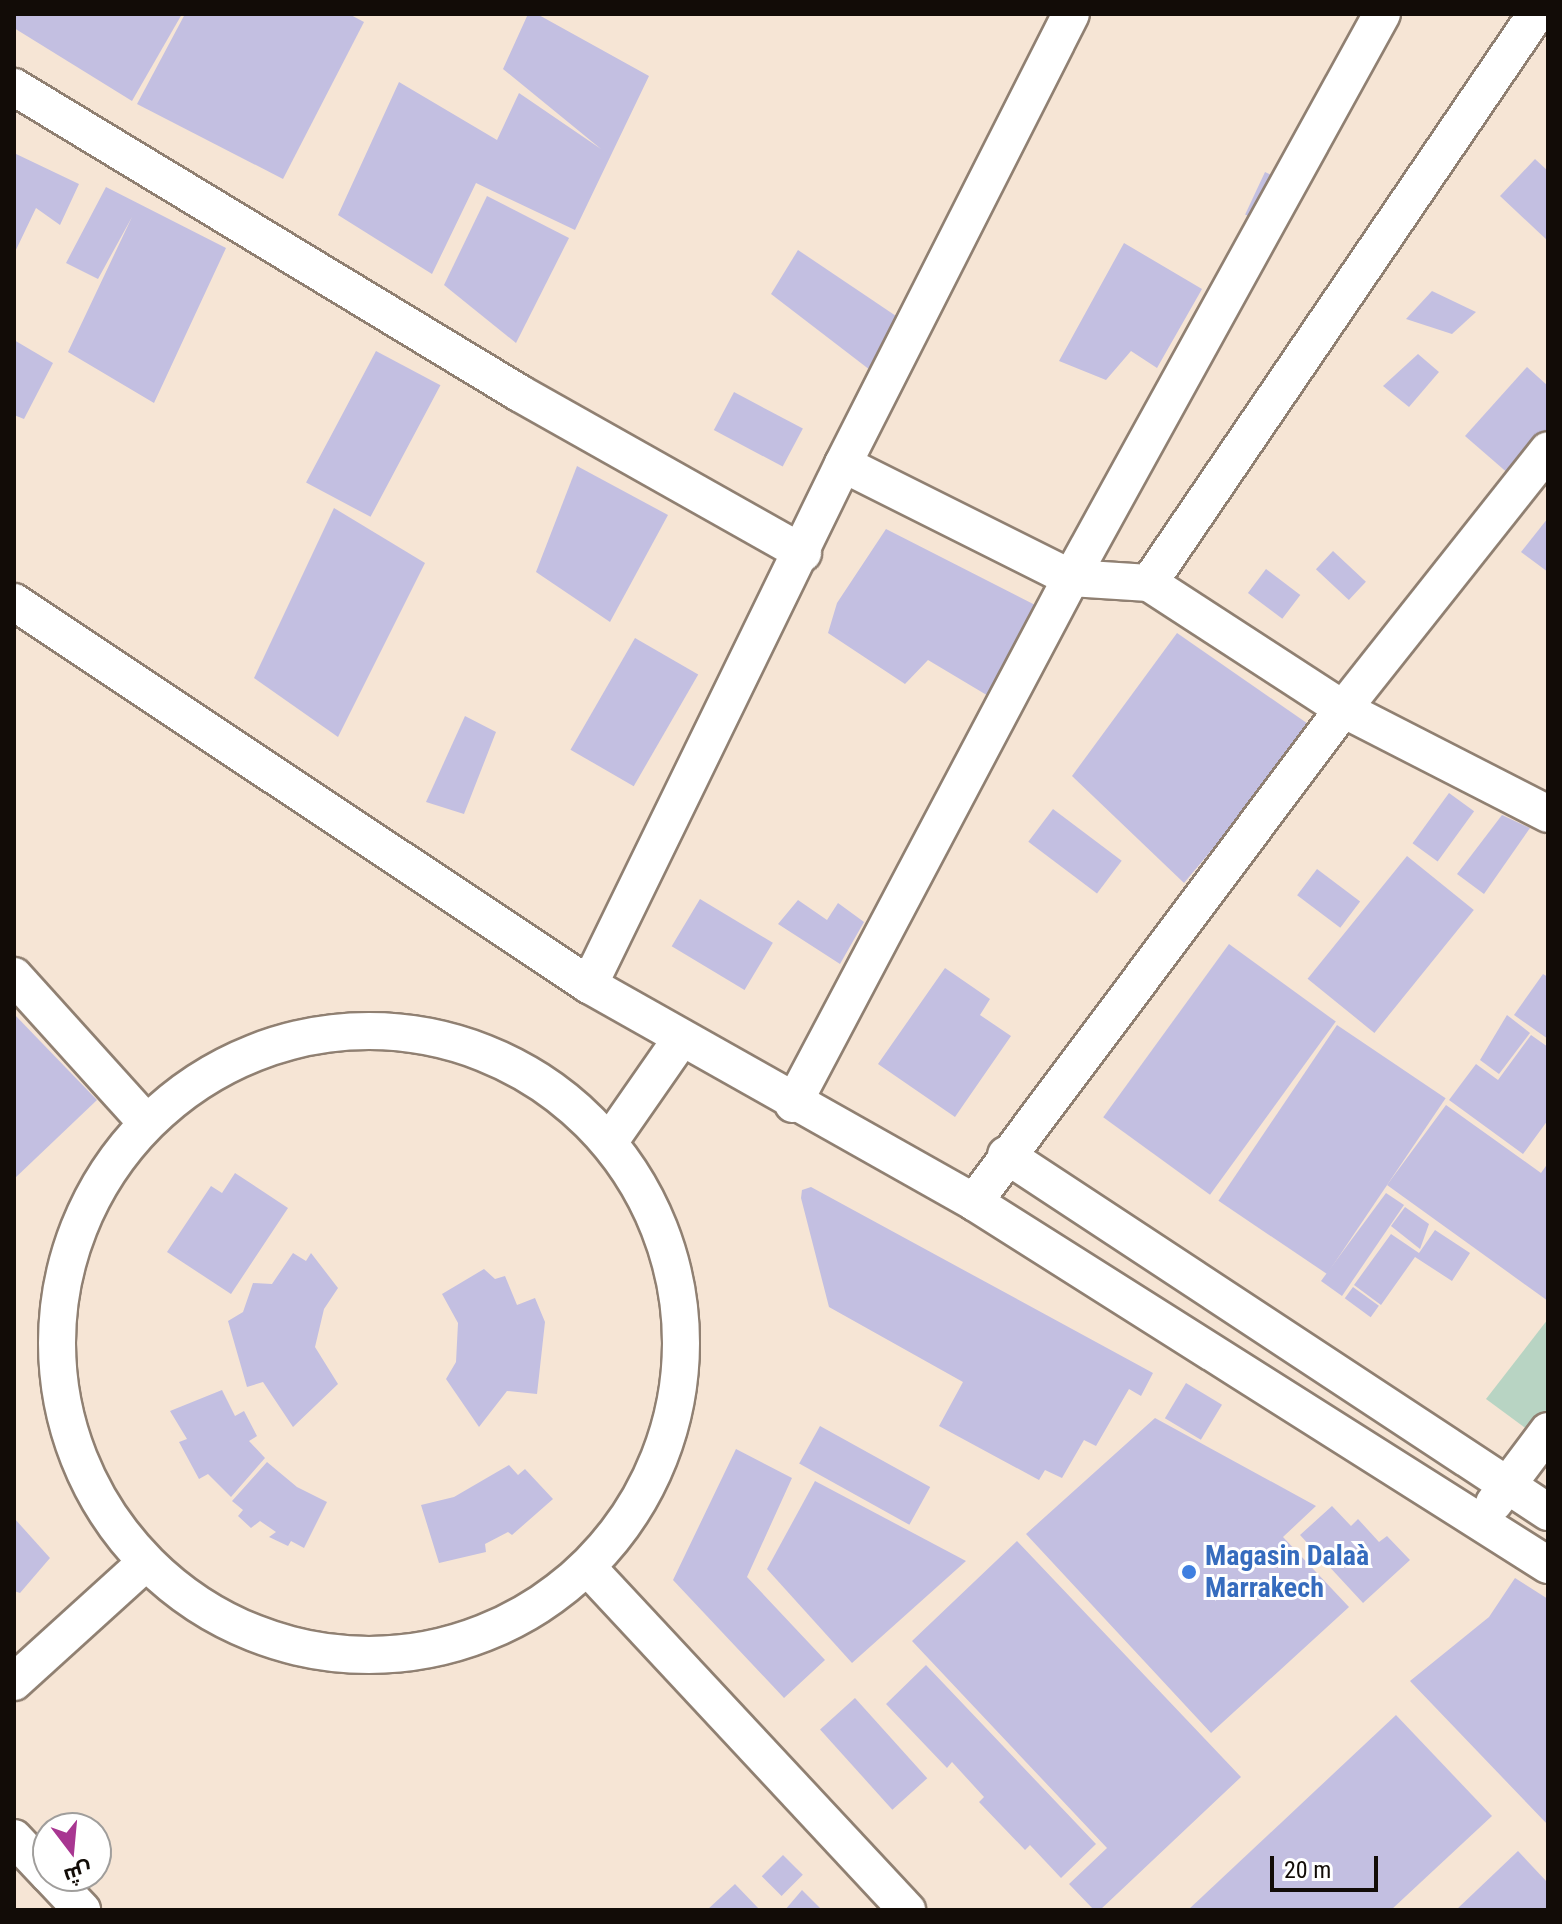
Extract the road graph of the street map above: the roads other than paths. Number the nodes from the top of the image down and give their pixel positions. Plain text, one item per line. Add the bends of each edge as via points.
1 (1071, 14) edge
2 (1382, 14) edge
3 (1536, 14) edge
4 (14, 87) edge
5 (1548, 450) edge
6 (843, 464) junction
7 (803, 553) junction
8 (1071, 578) junction
9 (1149, 583) junction
10 (14, 602) edge
11 (1343, 709) junction
12 (1548, 814) edge
13 (14, 976) edge
14 (589, 985) junction
15 (681, 1039) junction
16 (793, 1104) junction
17 (146, 1122) junction
18 (610, 1141) junction
19 (1006, 1155) junction
20 (974, 1202) junction
21 (1548, 1431) edge
22 (1508, 1487) junction
23 (1548, 1512) edge
24 (1479, 1521) junction
25 (144, 1564) junction
26 (1548, 1565) edge
27 (588, 1568) junction
28 (14, 1682) edge
29 (14, 1838) edge
30 (32, 1857) edge
31 (65, 1892) edge
32 (82, 1910) edge
33 (907, 1910) edge

1 - 6 street
2 - 8 street
3 - 9 street
4 - 7 street via 519,393
5 - 11 street
6 - 7 street
6 - 8 street
7 - 14 street
8 - 9 street
8 - 16 street
9 - 11 street
10 - 14 street
11 - 12 street
11 - 19 street
13 - 17 street
14 - 15 street
15 - 16 street
15 - 18 street
16 - 20 street
17 - 18 street via 215,1069 296,1037 383,1030 468,1045 546,1083
17 - 25 street via 88,1201 58,1294 57,1336 57,1392 87,1484
18 - 27 street via 659,1221 683,1312 678,1405 645,1493
19 - 20 street
19 - 22 street
20 - 24 street
21 - 22 street
22 - 23 street
22 - 24 street
24 - 26 street
25 - 27 street via 223,1622 330,1653 414,1654 508,1624
25 - 28 street
27 - 33 street
29 - 30 street
31 - 32 street

